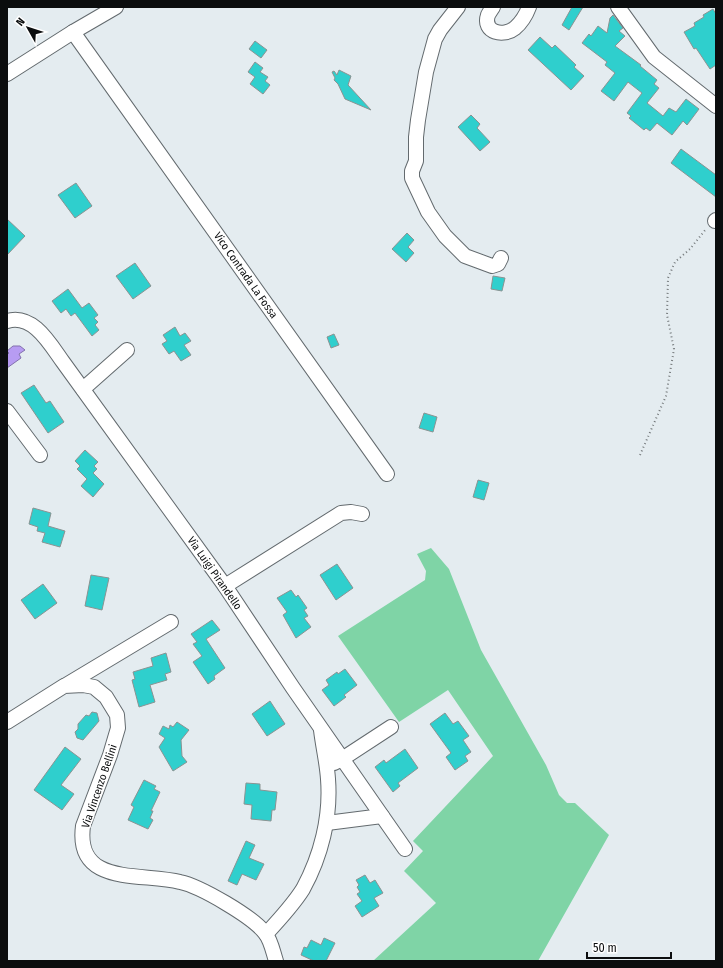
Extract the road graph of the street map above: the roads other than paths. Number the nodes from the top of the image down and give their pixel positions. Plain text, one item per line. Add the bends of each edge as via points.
1 (116, 7) edge
2 (458, 7) edge
3 (493, 7) edge
4 (529, 7) edge
5 (618, 7) edge
6 (73, 32) junction
7 (7, 74) edge
8 (716, 106) edge
9 (501, 258) dead end
10 (7, 321) edge
11 (127, 350) dead end
12 (83, 389) junction
13 (7, 411) edge
14 (40, 455) dead end
15 (387, 474) dead end
16 (362, 514) dead end
17 (225, 586) junction
18 (171, 622) dead end
19 (64, 686) junction
20 (7, 722) edge
21 (391, 727) dead end
22 (321, 728) junction
23 (342, 759) junction
24 (326, 766) junction
25 (382, 816) junction
26 (327, 823) junction
27 (405, 849) dead end
28 (266, 934) junction
29 (276, 961) edge

1 - 6 street
2 - 9 street via 435,39 426,72 412,178 438,227 465,256 492,266 498,264
3 - 4 street via 487,23 498,34 514,29 523,20
5 - 8 street via 654,57
6 - 7 street
6 - 15 street, Vico Contrada La Fossa
10 - 12 street, Via Luigi Pirandello via 21,319 30,323
11 - 12 street
12 - 17 street, Via Luigi Pirandello
13 - 14 street
16 - 17 street via 341,513
17 - 22 street, Via Luigi Pirandello
18 - 19 street
19 - 20 street, Via Vincenzo Bellini
19 - 28 street, Via Vincenzo Bellini via 94,687 106,697 117,715 118,728 110,755 83,826 84,851 90,861 113,873 181,882 246,915
21 - 23 street
22 - 23 street, Via Luigi Pirandello
22 - 24 street
23 - 24 street
23 - 25 street, Via Luigi Pirandello
24 - 26 street
25 - 26 street
25 - 27 street, Via Luigi Pirandello
26 - 28 street via 312,869 302,890
28 - 29 street, Via Vincenzo Bellini

